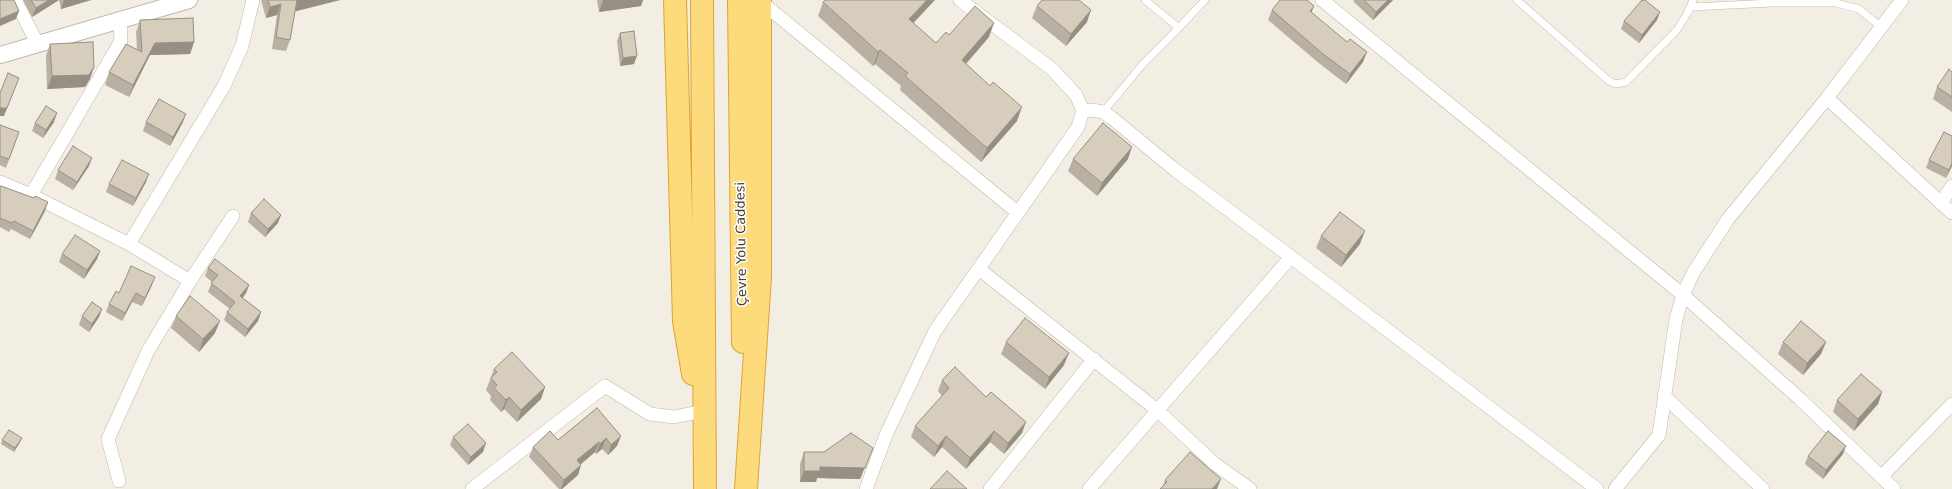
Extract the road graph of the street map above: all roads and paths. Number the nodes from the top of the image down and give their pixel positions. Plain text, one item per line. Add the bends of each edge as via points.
1 (15, 0) edge
2 (189, 0) edge
3 (253, 0) edge
4 (675, 0) edge
5 (702, 0) edge
6 (753, 0) edge
7 (960, 0) edge
8 (1145, 0) edge
9 (1205, 0) edge
10 (1322, 0) edge
11 (1518, 0) edge
12 (1902, 0) edge
13 (1692, 3) edge
14 (120, 19) junction
15 (1881, 27) junction
16 (1179, 28) junction
17 (37, 43) junction
18 (0, 55) edge
19 (1826, 98) junction
20 (1083, 111) junction
21 (1103, 112) junction
22 (0, 182) edge
23 (1952, 186) edge
24 (31, 195) junction
25 (1941, 203) junction
26 (1017, 212) junction
27 (1952, 213) edge
28 (233, 216) dead end
29 (129, 244) junction
30 (1291, 257) junction
31 (979, 269) junction
32 (190, 281) junction
33 (1683, 295) junction
34 (1094, 359) junction
35 (1664, 396) junction
36 (1952, 404) edge
37 (1157, 410) junction
38 (699, 412) junction
39 (704, 440) junction
40 (1881, 477) junction
41 (119, 481) dead end
42 (472, 489) edge
43 (705, 489) edge
44 (745, 489) edge
45 (866, 489) edge
46 (990, 489) edge
47 (1089, 489) edge
48 (1250, 489) edge
49 (1597, 489) edge
50 (1615, 489) edge
51 (1763, 489) edge
52 (1894, 489) edge

1 - 17 street
2 - 14 street
3 - 29 street via 242,46 224,86
4 - 38 highway via 684,321
5 - 39 highway
6 - 26 street
6 - 44 highway, Çevre Yolu Caddesi
7 - 20 street via 1052,69 1076,95
8 - 16 lane
9 - 16 lane
10 - 33 street
11 - 13 lane via 1603,76 1616,84 1626,82 1677,30
12 - 15 street
13 - 15 lane via 1836,3 1859,9
14 - 17 street
14 - 24 street via 121,41
15 - 19 street
16 - 21 lane via 1143,64
17 - 18 street
19 - 25 street
19 - 33 street via 1728,219 1693,273
20 - 21 street
20 - 26 street via 1078,127
21 - 30 street
22 - 24 street
23 - 25 street
24 - 29 street
25 - 27 street
26 - 31 street
28 - 32 street
29 - 32 street
30 - 37 street
30 - 49 street
31 - 34 street
31 - 45 street via 935,331 886,435
32 - 41 street via 148,351 108,439
33 - 35 street via 1676,319
33 - 40 street via 1800,399
34 - 37 street
34 - 46 street
35 - 50 street via 1659,435
35 - 51 street
36 - 40 street
37 - 47 street
37 - 48 street via 1215,464
38 - 39 highway
38 - 42 street via 674,417 650,414 605,386
39 - 43 highway
40 - 52 street

